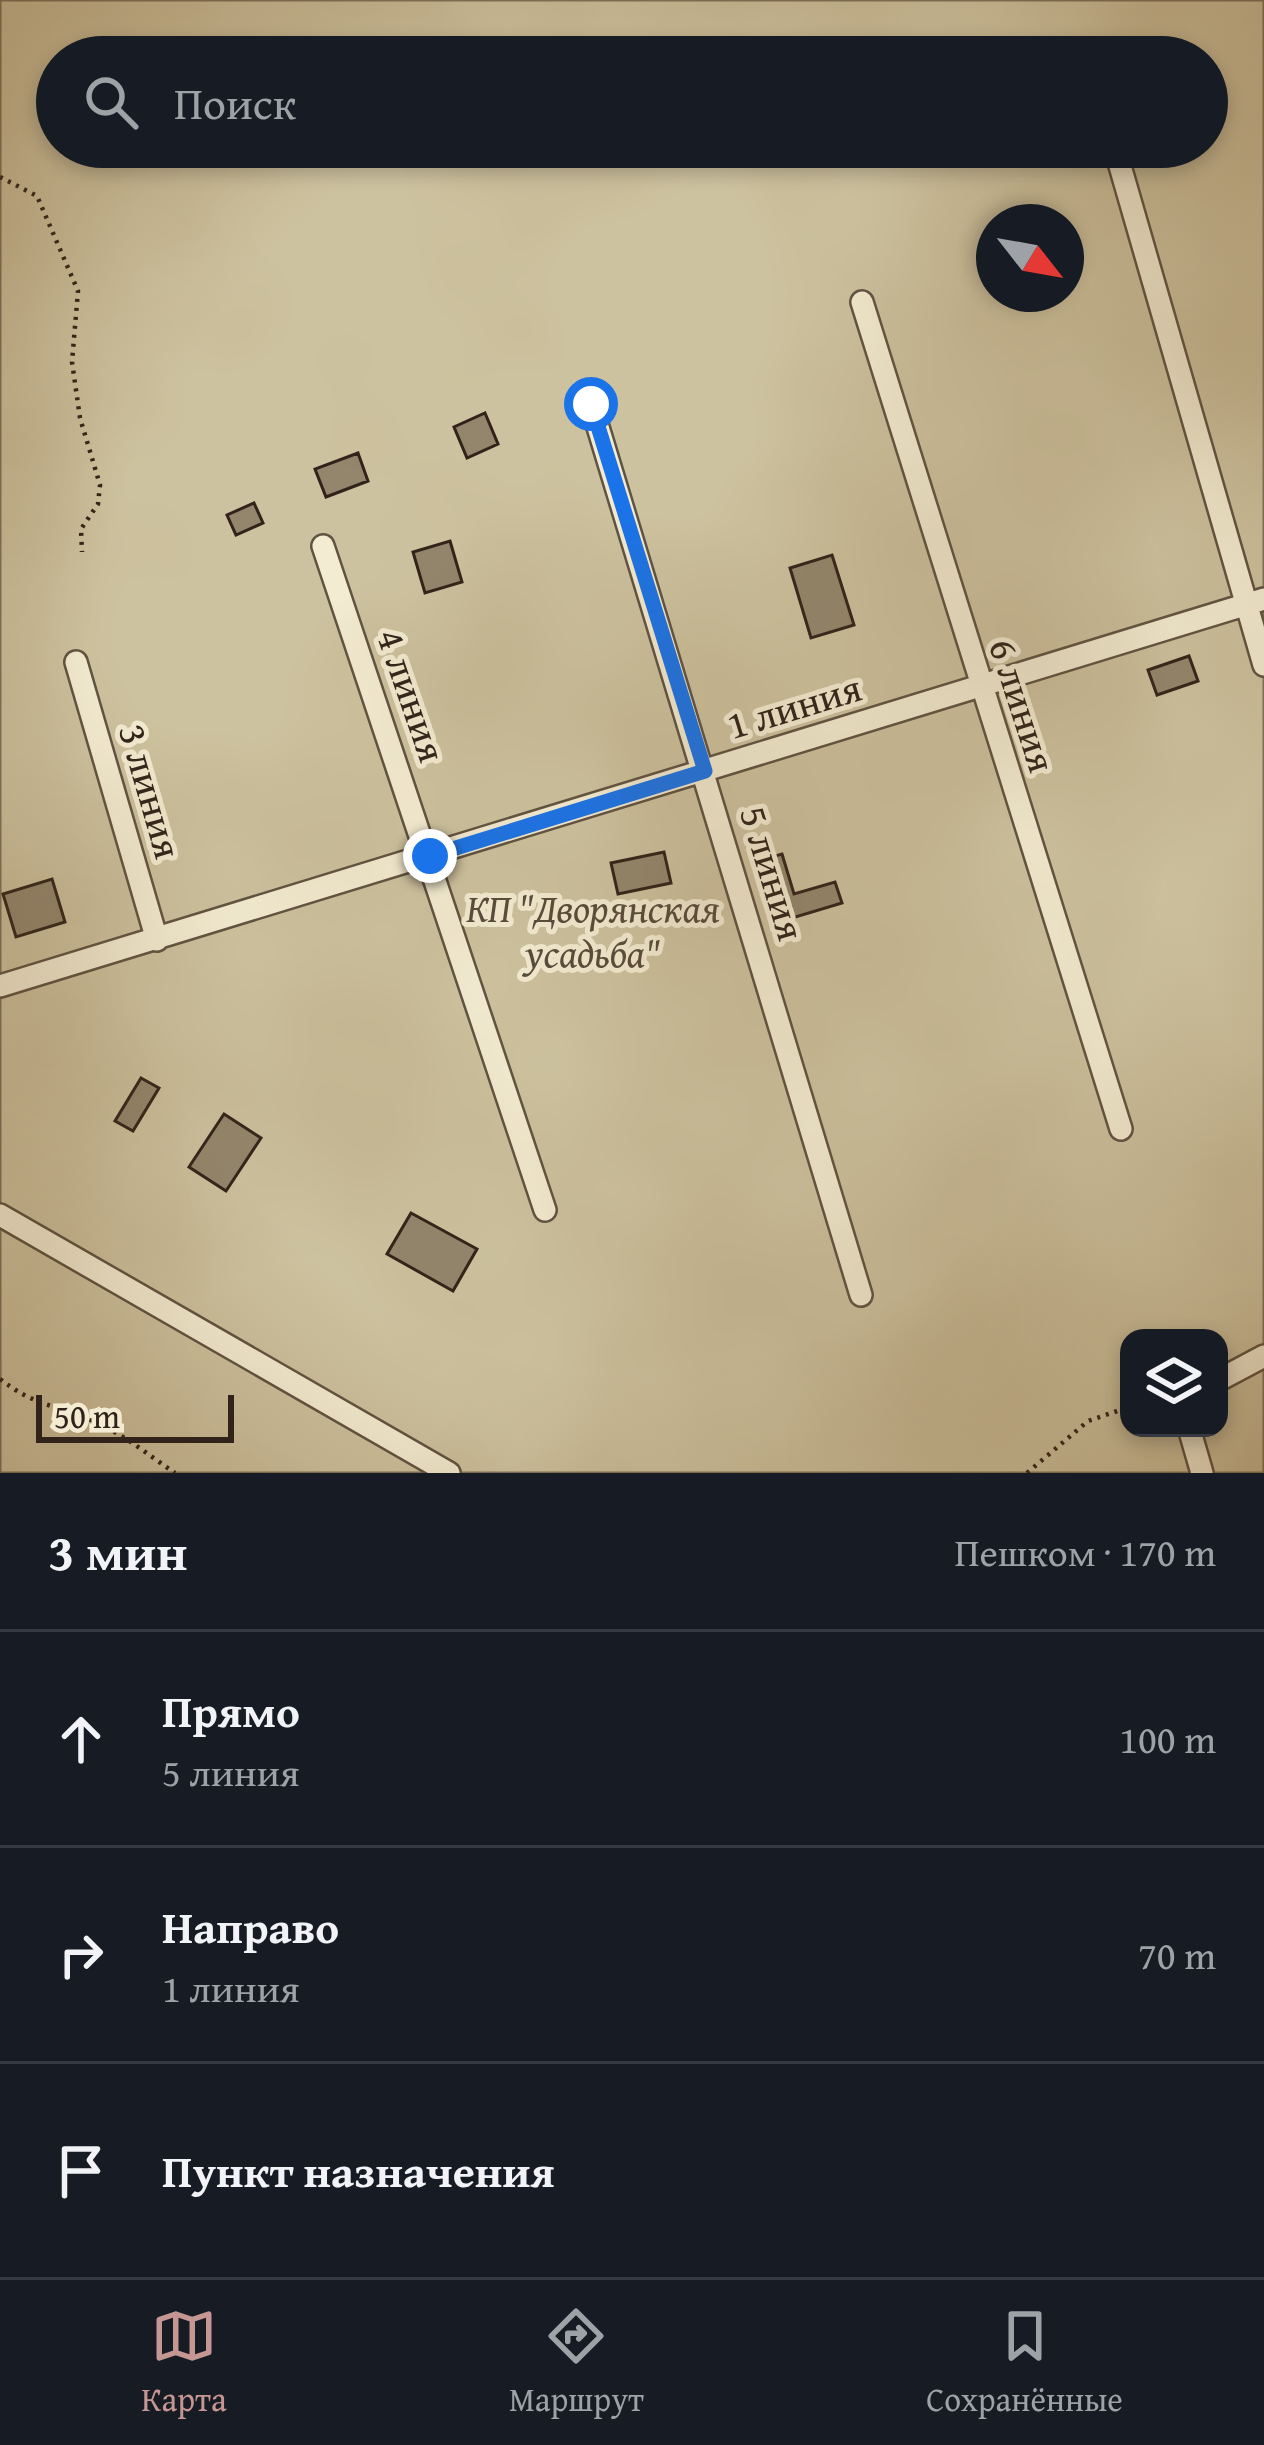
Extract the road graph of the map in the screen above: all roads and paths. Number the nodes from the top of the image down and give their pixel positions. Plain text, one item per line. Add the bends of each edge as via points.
1 (1121, 168) edge
2 (0, 177) edge
3 (862, 302) dead end
4 (591, 404) dead end
5 (323, 546) dead end
6 (82, 552) dead end
7 (1255, 602) edge
8 (76, 662) dead end
9 (1264, 665) edge
10 (979, 686) junction
11 (705, 771) junction
12 (430, 856) junction
13 (157, 940) junction
14 (0, 986) edge
15 (1121, 1129) dead end
16 (545, 1210) dead end
17 (0, 1215) edge
18 (860, 1295) dead end
19 (1264, 1356) edge
20 (1228, 1375) edge
21 (0, 1379) edge
22 (1120, 1410) edge
23 (1192, 1437) edge
24 (176, 1473) edge
25 (449, 1473) edge
26 (1027, 1473) edge
27 (1202, 1473) edge

1 - 7 street
2 - 6 path via 38,196 78,291 72,362 100,485 81,529
3 - 10 street, 6 линия
4 - 11 street, 5 линия
5 - 12 street, 4 линия
7 - 9 street
7 - 10 street, 1 линия
8 - 13 street, 3 линия
10 - 11 street, 1 линия
10 - 15 street, 6 линия
11 - 12 street, 1 линия
11 - 18 street, 5 линия
12 - 13 street, 1 линия
12 - 16 street, 4 линия
13 - 14 street, 1 линия
17 - 25 street
19 - 20 street
21 - 24 path
22 - 26 path via 1088,1420
23 - 27 street

